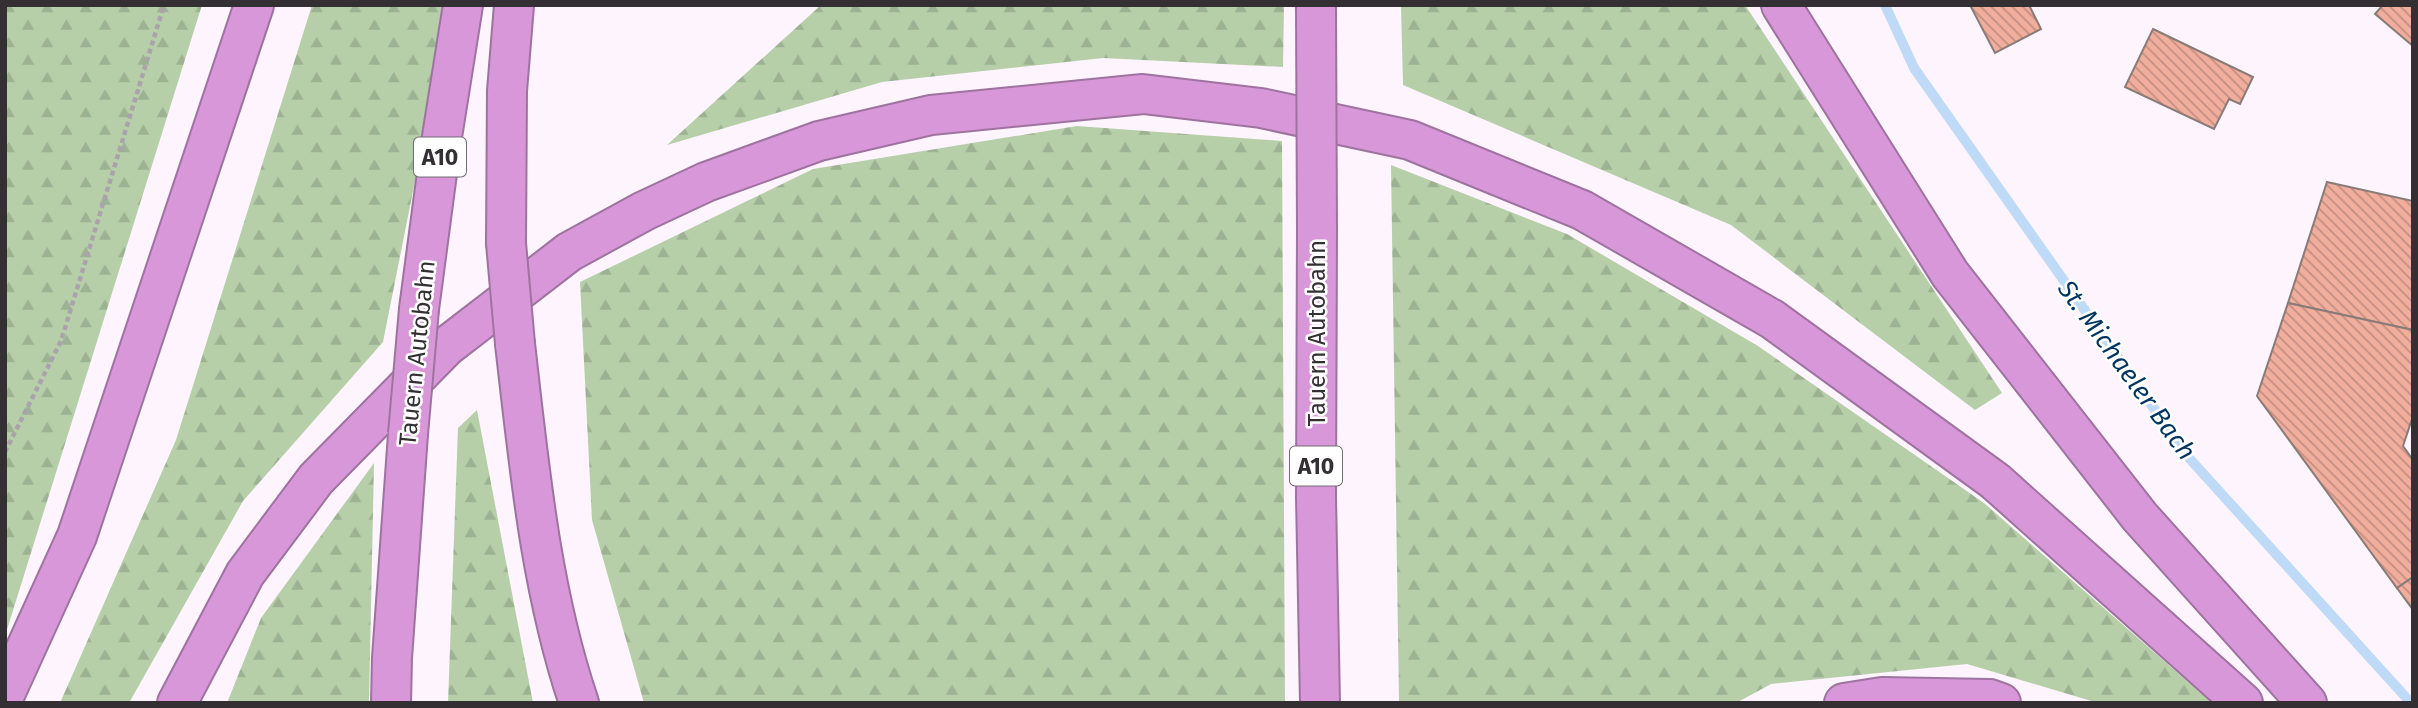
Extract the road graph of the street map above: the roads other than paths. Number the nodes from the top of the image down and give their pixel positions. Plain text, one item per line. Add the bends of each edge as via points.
1 (254, 5) edge
2 (463, 5) edge
3 (514, 5) edge
4 (1780, 5) edge
5 (1316, 6) edge
6 (5, 694) edge
7 (177, 703) edge
8 (391, 703) edge
9 (579, 703) edge
10 (1320, 703) edge
11 (1844, 703) edge
12 (2001, 703) edge
13 (2243, 703) edge
14 (2307, 703) edge

1 - 6 highway via 77,536
2 - 8 highway, Tauern Autobahn / A10, bridge via 419,309
3 - 9 highway, bridge via 507,91 506,243 515,344 531,484 549,587
4 - 14 highway via 1950,274 2140,517
5 - 10 highway, Tauern Autobahn / A10, bridge
7 - 13 highway via 245,573 316,479 447,346 569,252 706,182 819,141 931,115 1143,94 1261,108 1410,140 1582,209 1772,319 1995,481
11 - 12 highway via 1882,697

